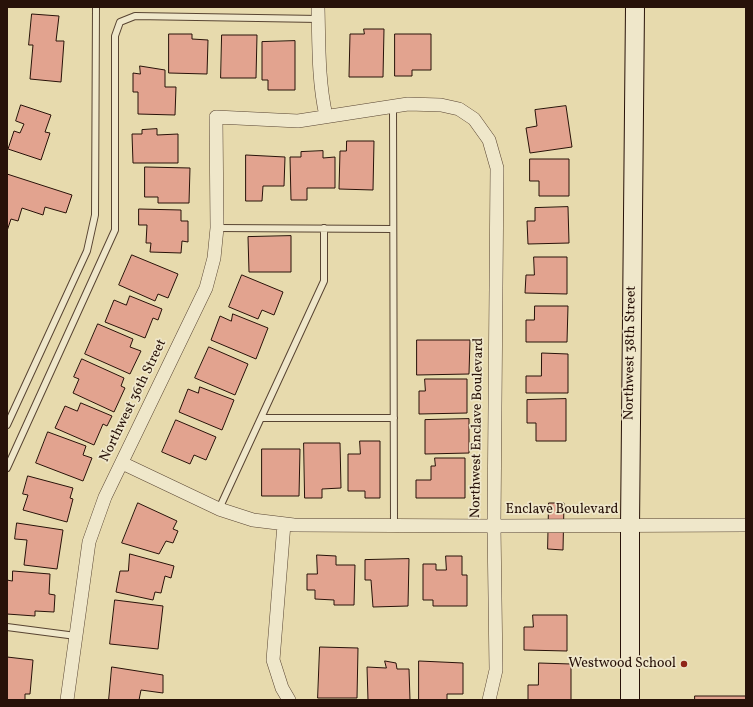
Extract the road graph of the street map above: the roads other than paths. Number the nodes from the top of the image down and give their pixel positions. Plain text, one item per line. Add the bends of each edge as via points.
1 (96, 7) edge
2 (635, 7) edge
3 (318, 13) edge
4 (393, 106) junction
5 (326, 116) junction
6 (217, 228) junction
7 (324, 228) junction
8 (393, 229) junction
9 (261, 418) junction
10 (394, 418) junction
11 (7, 426) edge
12 (122, 463) junction
13 (7, 468) edge
14 (219, 509) junction
15 (284, 524) junction
16 (394, 525) junction
17 (746, 525) edge
18 (494, 526) junction
19 (630, 526) junction
20 (7, 627) edge
21 (76, 636) junction
22 (68, 700) edge
23 (289, 700) edge
24 (489, 700) edge
25 (630, 700) edge

1 - 11 lane via 95,215 87,251
2 - 19 main road, Northwest 38th Street
3 - 5 street via 319,69
3 - 13 lane via 135,16 120,22 115,36 115,230
4 - 5 street
4 - 8 lane
4 - 18 street, Northwest Enclave Boulevard via 441,105 459,109 474,119 489,140 497,168
5 - 6 street, Northwest 36th Street via 298,121 216,117
6 - 7 lane
6 - 12 street, Northwest 36th Street via 214,258 206,288
7 - 8 lane
7 - 9 lane via 324,281
8 - 10 lane
9 - 10 lane
9 - 14 lane
10 - 16 lane
12 - 14 street, Northwest Enclave Boulevard
12 - 21 street, Northwest 36th Street via 105,498 89,542
14 - 15 street, Northwest Enclave Boulevard via 253,520
15 - 16 street, Northwest Enclave Boulevard
15 - 23 street via 273,660 282,688
16 - 18 street, Northwest Enclave Boulevard
17 - 19 street, Enclave Boulevard
18 - 19 street, Enclave Boulevard
18 - 24 street via 496,670
19 - 25 main road, Northwest 38th Street
20 - 21 lane
21 - 22 street, Northwest 36th Street

